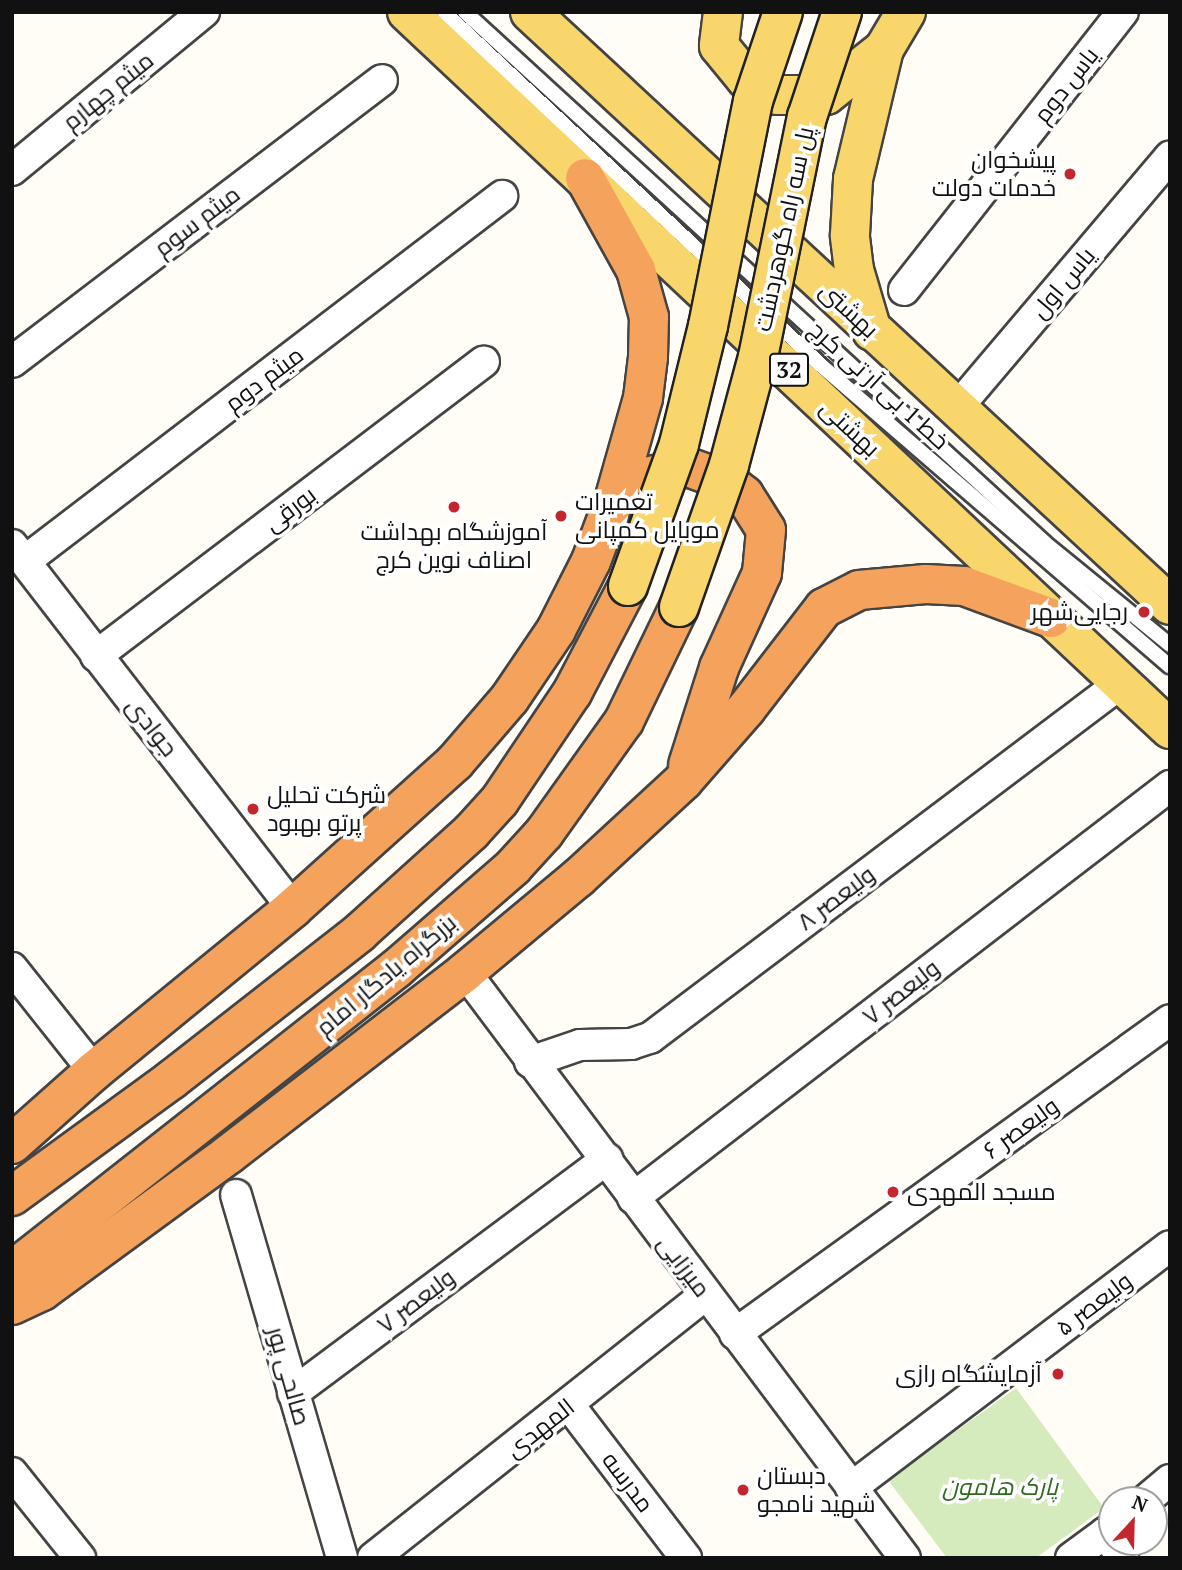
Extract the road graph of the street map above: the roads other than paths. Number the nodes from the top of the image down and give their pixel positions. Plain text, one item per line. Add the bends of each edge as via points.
1 (204, 12) edge
2 (407, 12) edge
3 (444, 12) edge
4 (465, 12) edge
5 (530, 12) edge
6 (723, 12) edge
7 (783, 12) edge
8 (842, 12) edge
9 (905, 12) edge
10 (1123, 12) edge
11 (884, 49) junction
12 (382, 80) dead end
13 (1170, 157) edge
14 (12, 170) edge
15 (585, 178) junction
16 (502, 196) dead end
17 (904, 290) dead end
18 (872, 331) junction
19 (484, 361) dead end
20 (12, 362) edge
21 (956, 408) junction
22 (615, 496) junction
23 (19, 553) edge
24 (628, 586) joint
25 (1170, 605) edge
26 (679, 607) joint
27 (1051, 618) junction
28 (1170, 645) edge
29 (96, 656) junction
30 (1170, 666) edge
31 (1121, 683) junction
32 (1170, 729) edge
33 (683, 781) junction
34 (1170, 786) edge
35 (293, 908) junction
36 (12, 968) edge
37 (465, 972) junction
38 (1170, 1020) edge
39 (530, 1062) junction
40 (94, 1071) junction
41 (12, 1144) edge
42 (607, 1159) junction
43 (236, 1195) dead end
44 (12, 1196) edge
45 (633, 1198) junction
46 (1170, 1246) edge
47 (12, 1270) edge
48 (705, 1295) junction
49 (12, 1305) edge
50 (735, 1334) junction
51 (293, 1393) junction
52 (569, 1405) junction
53 (12, 1473) edge
54 (851, 1488) junction
55 (1098, 1538) edge
56 (80, 1558) edge
57 (342, 1558) edge
58 (373, 1558) edge
59 (686, 1558) edge
60 (905, 1558) edge
61 (1071, 1558) edge

1 - 14 street, میثم چهارم
2 - 15 main road, بهشتی / 32
3 - 30 lane, خط 1 بی آر تی کرج via 823,367
4 - 28 lane, خط 1 بی آر تی کرج via 1045,543
5 - 18 main road, بهشتى
6 - 11 main road via 719,46 746,79 777,95 826,95
7 - 24 main road, bridge via 753,100 708,326 678,444
8 - 26 main road, پل سه راه گوهردشت, bridge via 807,117 758,357 729,465
9 - 11 main road
10 - 17 street, یاس دوم
11 - 18 main road via 853,179 850,235 854,270
12 - 20 street, میثم سوم
13 - 21 street, یاس اول
15 - 22 highway via 636,270 649,317 643,398
15 - 27 main road, بهشتی / 32
16 - 23 street, میثم دوم
18 - 21 main road, بهشتى
19 - 29 street, بورقی
21 - 25 main road, بهشتى
22 - 33 highway via 638,479 688,467 726,481 744,495 766,530 762,573 719,667
22 - 35 highway via 591,561 556,630 510,698 455,762
23 - 29 street, جوادی
24 - 44 highway, بزرگراه یادگار امام via 572,693 500,800 471,832 359,933 171,1080
26 - 47 highway, بزرگراه یادگار امام via 624,721 544,833 513,867 397,968
27 - 31 main road, بهشتی / 32
27 - 33 highway via 964,586 926,583 859,590 824,608
29 - 35 street, جوادی
31 - 32 main road, بهشتی / 32
31 - 39 street, ولیعصر ۸ via 650,1038 631,1044 580,1045
33 - 37 highway via 578,878
34 - 45 street, ولیعصر ۷
35 - 40 highway
36 - 40 street
37 - 39 street, میرزایی
37 - 49 highway via 43,1291
38 - 50 street, ولیعصر ۶
39 - 42 street, میرزایی
40 - 41 highway
42 - 45 street, میرزایی
42 - 51 street, ولیعصر ۷
43 - 51 street, صالحی پور
45 - 48 street, میرزایی
46 - 54 street, ولیعصر ۵
48 - 50 street, میرزایی
48 - 52 street, المهدی
50 - 54 street, میرزایی
51 - 57 street, صالحی پور
52 - 58 street, المهدی
52 - 59 street, مدرسه
53 - 56 street
54 - 60 street, میرزایی
55 - 61 street

